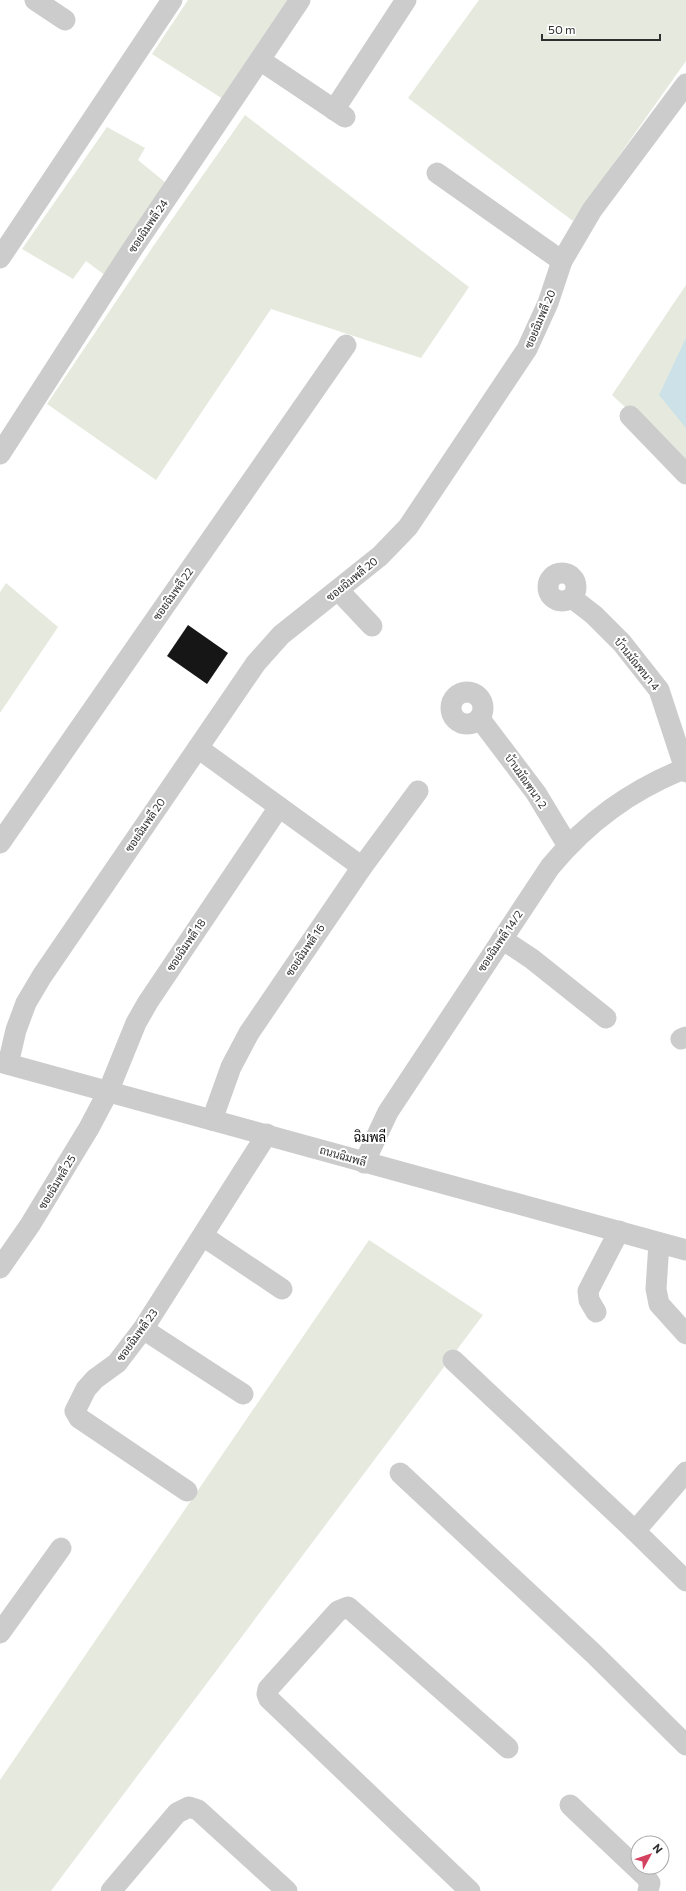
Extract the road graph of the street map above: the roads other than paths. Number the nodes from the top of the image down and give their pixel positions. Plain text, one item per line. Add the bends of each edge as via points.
1 (35, 0) edge
2 (172, 0) edge
3 (300, 0) edge
4 (406, 0) edge
5 (65, 20) dead end
6 (260, 60) junction
7 (686, 84) edge
8 (438, 173) dead end
9 (0, 258) edge
10 (562, 261) junction
11 (346, 345) dead end
12 (630, 416) dead end
13 (0, 454) edge
14 (686, 474) edge
15 (339, 591) junction
16 (572, 598) dead end
17 (372, 626) dead end
18 (480, 719) dead end
19 (198, 748) junction
20 (686, 769) edge
21 (418, 791) dead end
22 (279, 806) junction
23 (0, 843) edge
24 (568, 846) junction
25 (362, 867) junction
26 (502, 939) junction
27 (606, 1018) dead end
28 (4, 1063) edge
29 (108, 1092) junction
30 (212, 1120) junction
31 (267, 1134) junction
32 (364, 1163) junction
33 (619, 1232) junction
34 (204, 1236) junction
35 (659, 1243) junction
36 (686, 1250) edge
37 (0, 1268) edge
38 (282, 1289) dead end
39 (596, 1312) dead end
40 (143, 1329) junction
41 (686, 1334) edge
42 (453, 1360) dead end
43 (243, 1394) dead end
44 (686, 1472) edge
45 (400, 1473) dead end
46 (187, 1491) dead end
47 (635, 1531) junction
48 (61, 1548) dead end
49 (686, 1581) edge
50 (0, 1633) edge
51 (686, 1746) edge
52 (508, 1748) dead end
53 (570, 1805) dead end
54 (468, 1890) edge
55 (111, 1891) edge
56 (287, 1891) edge
57 (648, 1891) edge

1 - 5 street
2 - 9 street
3 - 6 street, ซอยฉิมพลี 24
4 - 6 street via 340,113
6 - 13 street, ซอยฉิมพลี 24 via 129,254
7 - 10 street, ซอยฉิมพลี 20 via 592,210
8 - 10 street
10 - 15 street, ซอยฉิมพลี 20 via 548,303 527,349 501,391 408,527 380,556
11 - 23 street, ซอยฉิมพลี 22
12 - 14 street
15 - 17 street
15 - 19 street, ซอยฉิมพลี 20 via 281,635 261,658
16 - 20 street, บ้านมัณฑนา 4 via 594,614 622,643 659,690
18 - 24 street, บ้านมัณฑนา 2 via 536,793
19 - 22 street
19 - 28 street, ซอยฉิมพลี 20 via 42,976 26,1003
20 - 24 street, ซอยฉิมพลี 14/2 via 620,801
21 - 25 street, ซอยฉิมพลี 16
22 - 25 street
22 - 29 street, ซอยฉิมพลี 18 via 148,1002 136,1023
24 - 26 street, ซอยฉิมพลี 14/2 via 550,867
25 - 30 street, ซอยฉิมพลี 16 via 238,1052
26 - 27 street via 532,959
26 - 32 street, ซอยฉิมพลี 14/2 via 388,1112
28 - 29 street, ถนนฉิมพลี
29 - 30 street, ถนนฉิมพลี
29 - 37 street, ซอยฉิมพลี 25 via 30,1225
30 - 31 street, ถนนฉิมพลี
31 - 32 street, ถนนฉิมพลี
31 - 34 street, ซอยฉิมพลี 23
32 - 33 street, ถนนฉิมพลี
33 - 35 street, ถนนฉิมพลี
33 - 39 street via 588,1291 589,1300
34 - 38 street
34 - 40 street, ซอยฉิมพลี 23
35 - 36 street, ถนนฉิมพลี
35 - 41 street via 656,1289 659,1304
40 - 43 street
40 - 46 street, ซอยฉิมพลี 23 via 117,1363 94,1379 75,1411 79,1418
42 - 47 street
44 - 47 street
45 - 51 street via 594,1654
47 - 49 street
48 - 50 street
52 - 54 street via 348,1607 338,1612 268,1689 269,1699
53 - 57 street via 644,1876 650,1884
55 - 56 street via 177,1813 189,1807 198,1810

